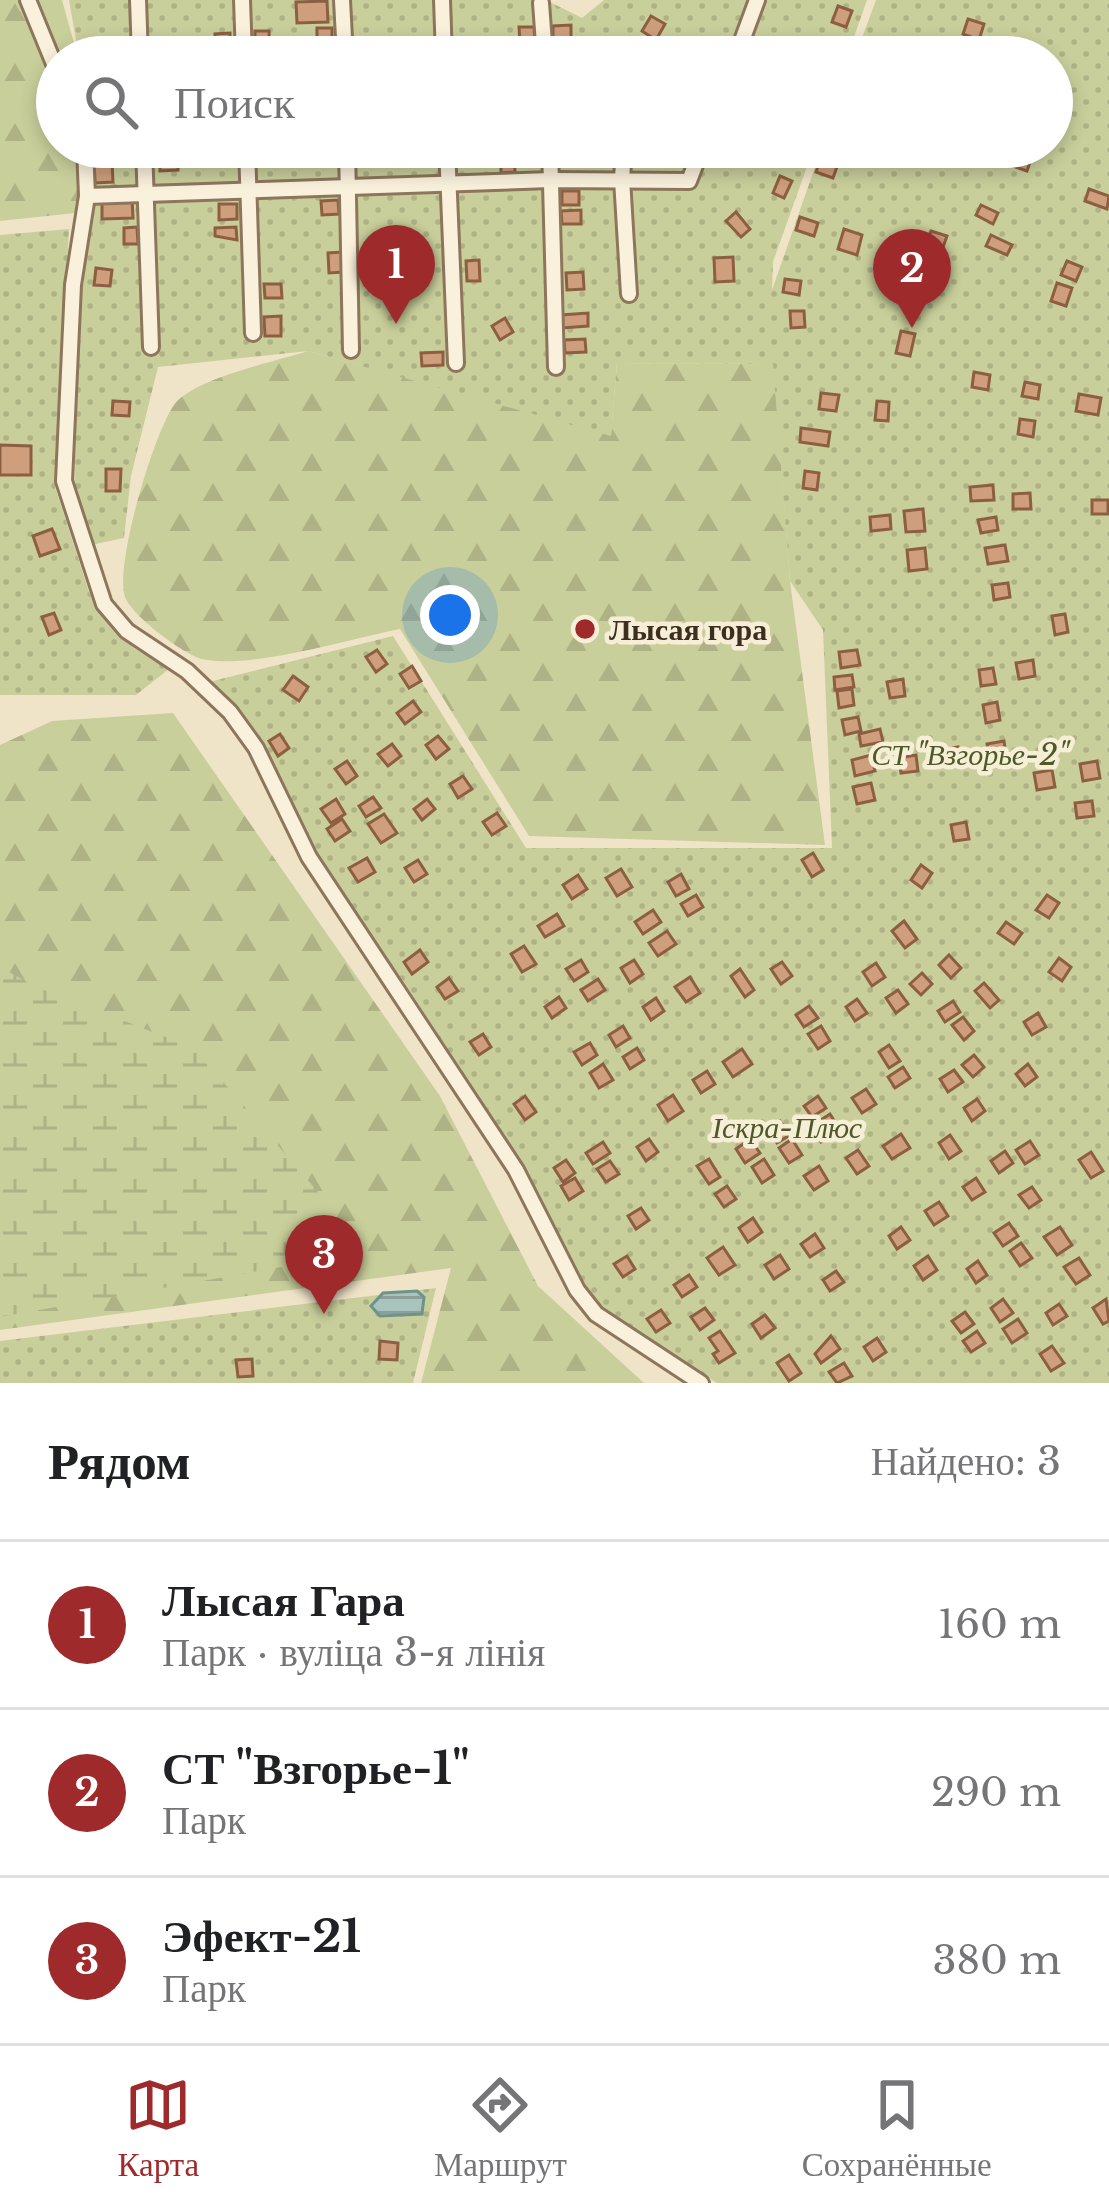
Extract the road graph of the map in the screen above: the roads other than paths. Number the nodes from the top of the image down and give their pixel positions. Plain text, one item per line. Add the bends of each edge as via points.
1 (28, 0) edge
2 (138, 0) edge
3 (242, 0) edge
4 (342, 0) edge
5 (442, 0) edge
6 (757, 0) edge
7 (541, 3) edge
8 (43, 36) edge
9 (139, 36) edge
10 (243, 36) edge
11 (344, 36) edge
12 (443, 36) edge
13 (543, 36) edge
14 (744, 36) edge
15 (86, 168) edge
16 (145, 168) edge
17 (247, 168) edge
18 (348, 168) edge
19 (448, 168) edge
20 (551, 168) edge
21 (623, 168) edge
22 (694, 168) edge
23 (622, 179) junction
24 (551, 180) junction
25 (448, 184) junction
26 (348, 187) junction
27 (248, 190) junction
28 (146, 193) junction
29 (87, 196) junction
30 (628, 294) dead end
31 (253, 333) dead end
32 (151, 347) dead end
33 (351, 350) dead end
34 (456, 363) dead end
35 (556, 367) dead end
36 (700, 1383) edge

1 - 8 street
2 - 9 street
3 - 10 street
4 - 11 street
5 - 12 street
6 - 14 street
7 - 13 street
15 - 29 street
16 - 28 street
17 - 27 street
18 - 26 street
19 - 25 street
20 - 24 street
21 - 23 street
22 - 23 street via 689,181
23 - 24 street
23 - 30 street
24 - 25 street
24 - 35 street
25 - 26 street
25 - 34 street
26 - 27 street
26 - 33 street
27 - 28 street
27 - 31 street
28 - 29 street
28 - 32 street
29 - 36 street via 73,285 64,481 104,604 127,632 187,671 256,748 309,857 504,1150 577,1290 596,1314

